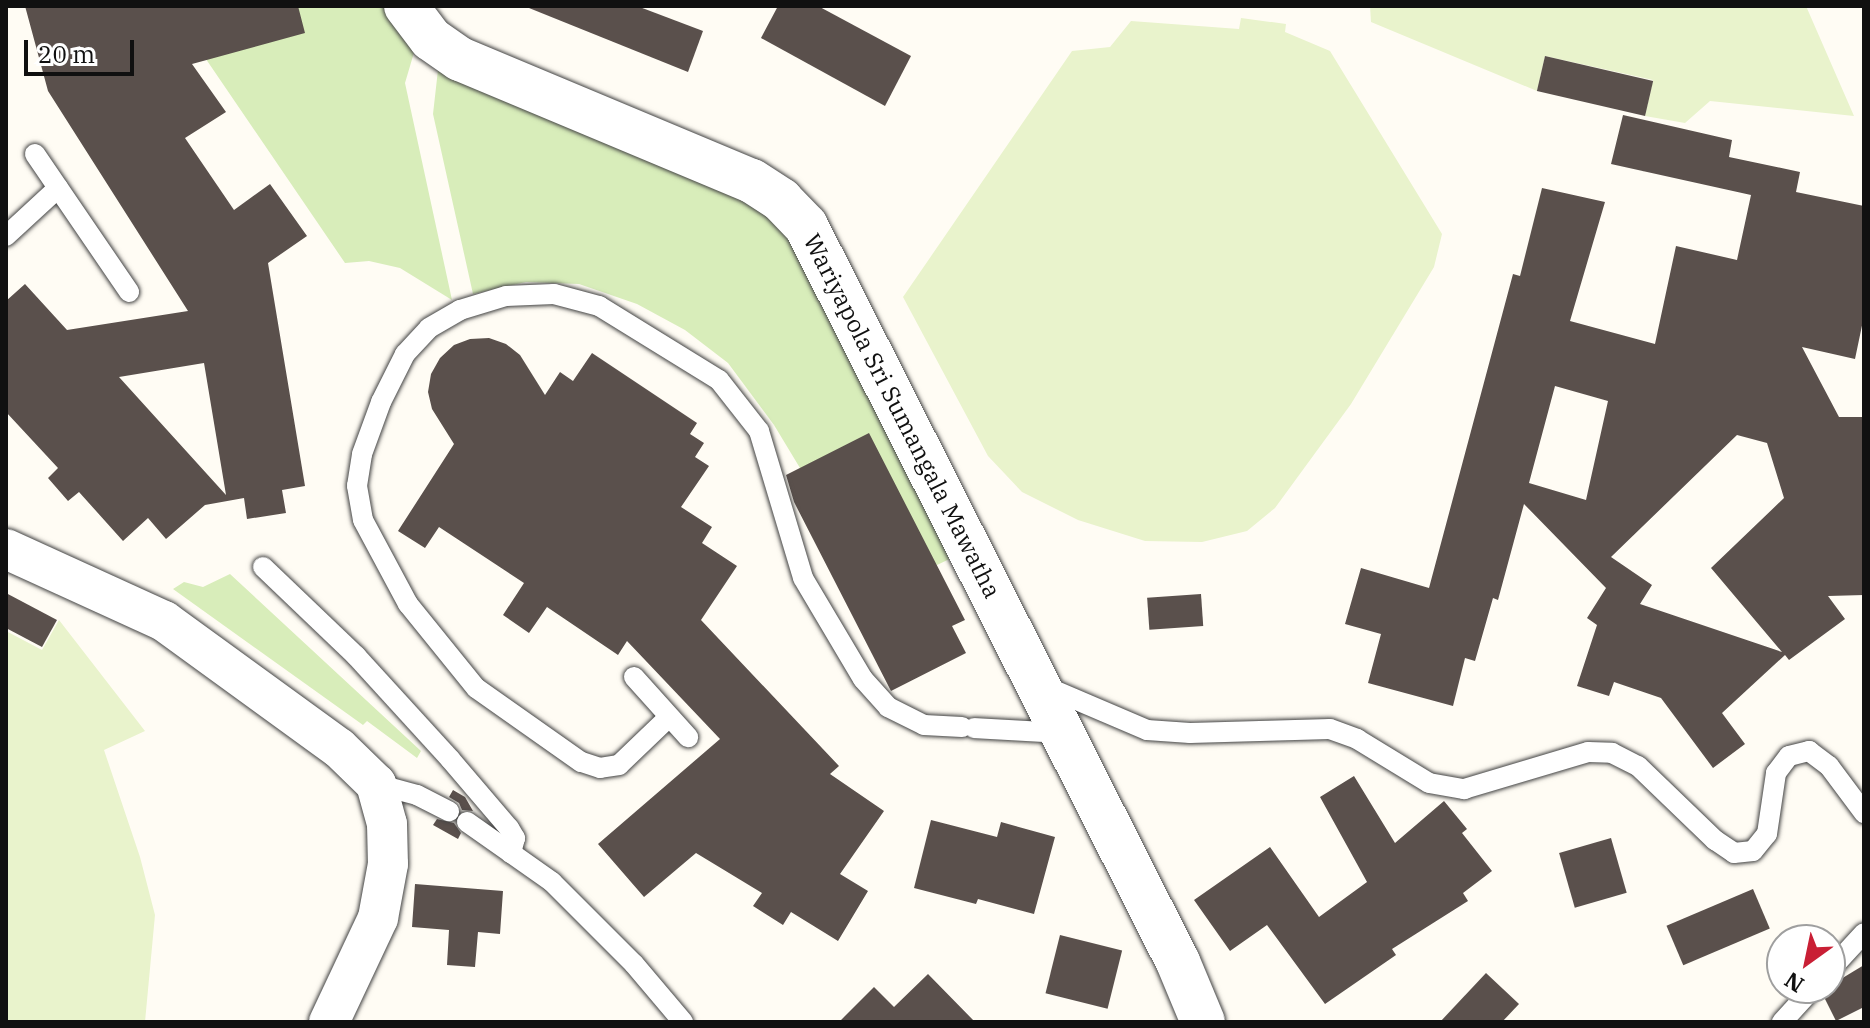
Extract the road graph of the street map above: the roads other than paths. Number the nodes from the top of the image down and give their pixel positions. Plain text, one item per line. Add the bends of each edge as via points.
1 (406, 6) edge
2 (35, 154) dead end
3 (58, 188) junction
4 (6, 236) edge
5 (129, 292) dead end
6 (6, 549) edge
7 (263, 567) dead end
8 (634, 677) dead end
9 (1037, 683) junction
10 (669, 717) junction
11 (1061, 733) junction
12 (688, 737) dead end
13 (376, 784) junction
14 (449, 811) dead end
15 (1864, 813) edge
16 (467, 822) dead end
17 (511, 853) junction
18 (1864, 933) edge
19 (1846, 953) edge
20 (1798, 1004) edge
21 (329, 1022) edge
22 (683, 1022) edge
23 (1203, 1022) edge
24 (1782, 1022) edge

1 - 9 street, Wariyapola Sri Sumangala Mawatha via 431,39 460,59 752,181 806,226
2 - 3 lane
3 - 4 lane
3 - 5 lane
6 - 13 street via 164,621 339,748
7 - 17 lane via 356,656 450,759 509,828 515,838
8 - 10 lane
9 - 11 street, Wariyapola Sri Sumangala Mawatha
9 - 15 lane via 1147,730 1330,729 1357,739 1429,783 1464,789 1588,752 1612,753 1638,766 1734,853 1753,851 1767,834 1776,773 1789,756 1809,751 1829,766
10 - 11 lane via 619,765 581,762 476,688 408,604 363,520 357,486 381,402 405,354 429,328 460,310 506,296 554,294 599,306 719,380 759,431 803,578 863,679 888,707 924,725
10 - 12 lane
11 - 23 street, Wariyapola Sri Sumangala Mawatha via 1178,962
13 - 14 lane
13 - 21 street via 387,824 388,864 378,918
16 - 17 lane
17 - 22 lane via 552,882
18 - 19 lane
20 - 24 lane

